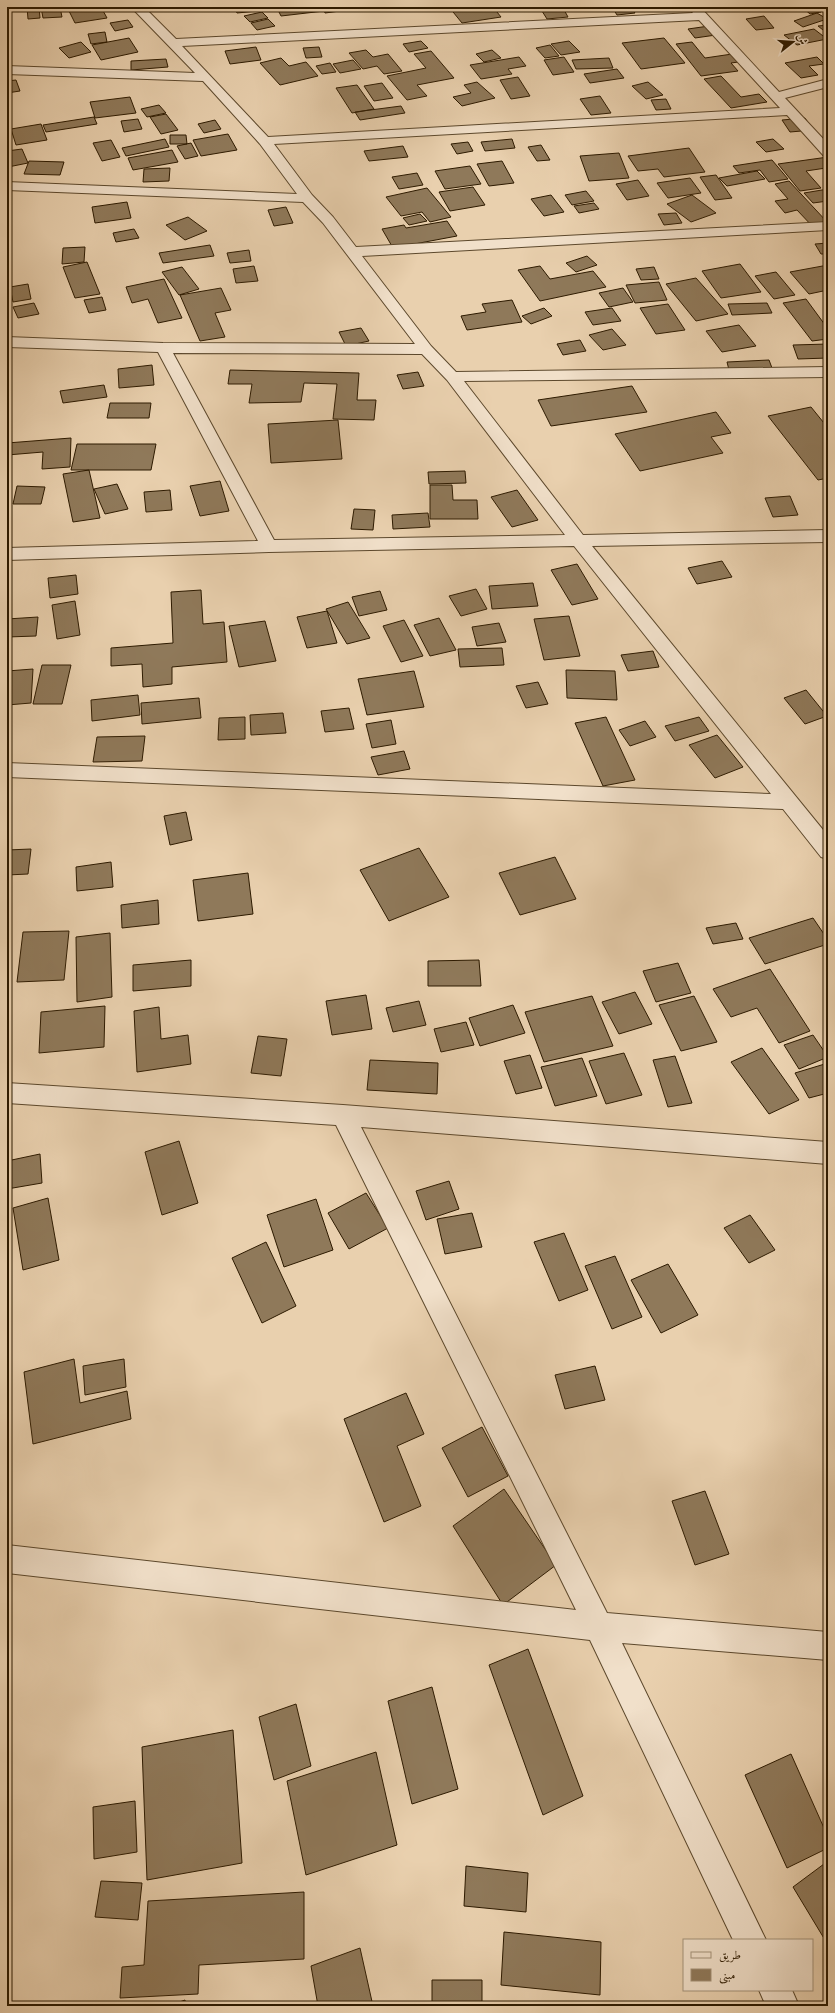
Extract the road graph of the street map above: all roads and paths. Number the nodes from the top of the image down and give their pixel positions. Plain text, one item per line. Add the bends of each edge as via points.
1 (137, 7) edge
2 (698, 12) edge
3 (173, 43) junction
4 (7, 70) edge
5 (206, 77) junction
6 (828, 83) edge
7 (777, 96) junction
8 (791, 111) junction
9 (265, 141) junction
10 (828, 152) edge
11 (7, 186) edge
12 (307, 198) junction
13 (828, 226) edge
14 (351, 252) junction
15 (7, 342) edge
16 (163, 348) junction
17 (426, 350) junction
18 (828, 372) edge
19 (452, 377) junction
20 (828, 536) edge
21 (578, 540) junction
22 (269, 546) junction
23 (7, 554) edge
24 (7, 770) edge
25 (788, 802) junction
26 (828, 851) edge
27 (7, 1093) edge
28 (343, 1115) junction
29 (828, 1153) edge
30 (7, 1559) edge
31 (599, 1627) junction
32 (828, 1646) edge
33 (750, 1939) edge
34 (775, 1991) edge
35 (782, 2006) edge

1 - 3 street
2 - 3 street
2 - 7 street
3 - 5 street
4 - 5 street
5 - 9 street
6 - 7 street
7 - 8 street
8 - 9 street
8 - 10 street
9 - 12 street
11 - 12 street
12 - 14 street via 328,220
13 - 14 street
14 - 17 street
15 - 16 street
16 - 17 street
16 - 22 street
17 - 19 street
18 - 19 street
19 - 21 street
20 - 21 street
21 - 22 street
21 - 25 street
22 - 23 street
24 - 25 street
25 - 26 street
27 - 28 street
28 - 29 street
28 - 31 street
30 - 31 street
31 - 32 street
31 - 33 street
34 - 35 street

